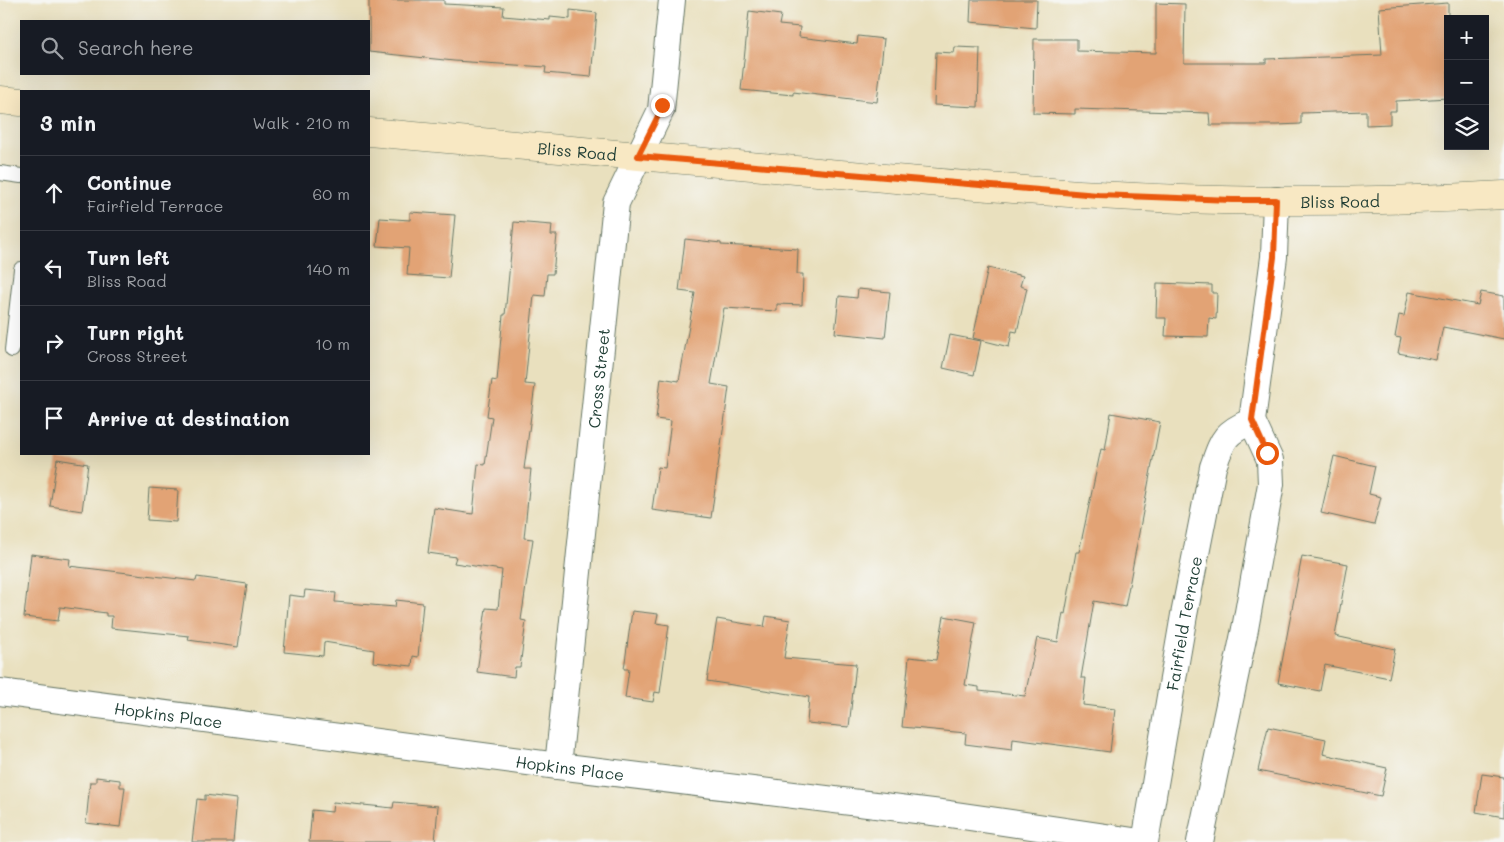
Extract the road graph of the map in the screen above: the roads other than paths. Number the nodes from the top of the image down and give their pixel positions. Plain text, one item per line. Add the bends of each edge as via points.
1 (672, 0) edge
2 (0, 100) edge
3 (20, 102) edge
4 (370, 132) edge
5 (638, 156) junction
6 (0, 174) edge
7 (20, 176) edge
8 (1504, 195) edge
9 (1276, 200) junction
10 (20, 278) edge
11 (12, 350) dead end
12 (1252, 420) junction
13 (0, 692) edge
14 (558, 766) junction
15 (1140, 842) edge
16 (1145, 842) edge
17 (1200, 842) edge

1 - 5 street, Cross Street via 661,110
2 - 3 main road
4 - 5 main road, Bliss Road
5 - 9 main road, Bliss Road via 1098,195
5 - 14 street, Cross Street via 616,203
6 - 7 lane
8 - 9 main road, Bliss Road via 1397,200
9 - 12 street via 1274,257
10 - 11 lane
12 - 16 street, Fairfield Terrace via 1228,434 1213,467
12 - 17 street via 1270,460 1271,484 1245,629
13 - 14 street, Hopkins Place
14 - 15 street, Hopkins Place via 949,814

